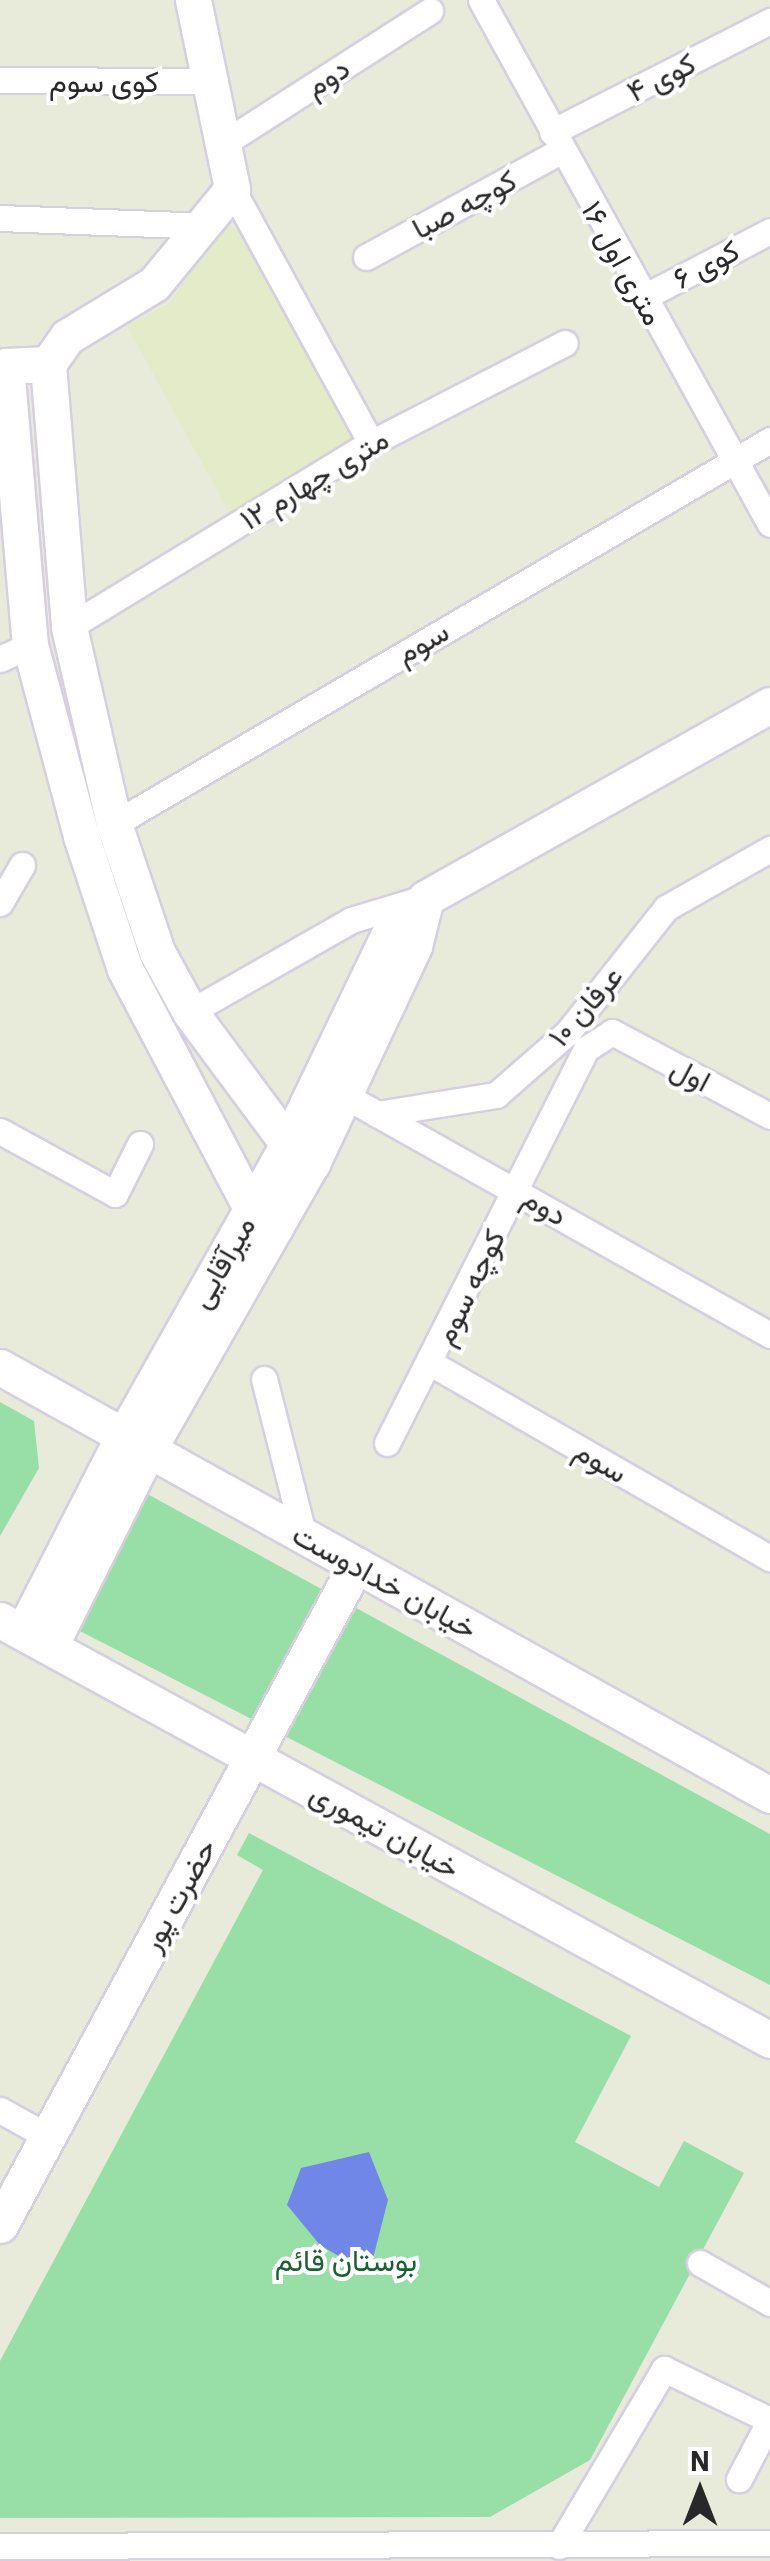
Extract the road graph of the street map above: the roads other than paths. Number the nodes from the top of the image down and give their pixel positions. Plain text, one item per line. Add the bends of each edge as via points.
1 (193, 0) edge
2 (480, 0) edge
3 (430, 11) dead end
4 (770, 21) edge
5 (0, 80) edge
6 (208, 81) junction
7 (557, 141) junction
8 (224, 143) junction
9 (232, 189) junction
10 (0, 218) edge
11 (206, 226) junction
12 (770, 231) edge
13 (366, 257) dead end
14 (642, 298) junction
15 (565, 343) dead end
16 (3, 362) edge
17 (48, 364) junction
18 (770, 440) edge
19 (371, 443) junction
20 (731, 461) junction
21 (770, 524) edge
22 (70, 627) junction
23 (15, 652) edge
24 (770, 705) edge
25 (114, 824) junction
26 (770, 850) edge
27 (22, 865) dead end
28 (426, 898) junction
29 (0, 903) edge
30 (190, 1012) junction
31 (612, 1032) joint
32 (331, 1088) junction
33 (377, 1114) junction
34 (770, 1116) edge
35 (0, 1131) edge
36 (140, 1144) dead end
37 (300, 1154) junction
38 (516, 1190) junction
39 (264, 1219) junction
40 (770, 1335) edge
41 (432, 1364) junction
42 (0, 1367) edge
43 (264, 1379) dead end
44 (135, 1444) junction
45 (387, 1444) dead end
46 (304, 1538) junction
47 (770, 1558) edge
48 (356, 1564) junction
49 (24, 1633) edge
50 (253, 1758) junction
51 (770, 1795) edge
52 (770, 2040) edge
53 (0, 2110) edge
54 (47, 2136) junction
55 (0, 2224) edge
56 (700, 2263) dead end
57 (770, 2303) edge
58 (738, 2479) dead end
59 (770, 2542) edge
60 (0, 2546) edge
61 (572, 2551) edge
62 (307, 2554) edge

1 - 6 street
2 - 7 street, ۱۶ متری اول
3 - 8 street, دوم
4 - 7 street, کوی ۴
5 - 6 street, کوی سوم
6 - 8 street
7 - 13 street, کوچه صبا
7 - 14 street, ۱۶ متری اول
8 - 9 street
9 - 11 street
9 - 19 street
10 - 11 street
11 - 17 street via 154,284 67,337
12 - 14 street, کوی ۶
14 - 20 street, ۱۶ متری اول
15 - 19 street, ۱۲ متری چهارم
16 - 17 street
16 - 23 street
17 - 22 street
18 - 20 street, سوم
19 - 22 street, ۱۲ متری چهارم
20 - 21 street, ۱۶ متری اول
20 - 25 street, سوم
22 - 25 street
23 - 39 street via 125,969
24 - 28 street
25 - 30 street via 157,952
26 - 33 street, عرفان ۱۰ via 666,908 568,1032 496,1095
27 - 29 street
28 - 30 street via 351,920
28 - 32 street, میرآقایی via 414,946
30 - 37 street
31 - 34 street, اول
31 - 38 street, کوچه سوم via 586,1048
32 - 33 street, دوم
32 - 37 street, میرآقایی
33 - 38 street, دوم
35 - 36 street via 115,1194
37 - 39 street, میرآقایی
38 - 40 street, دوم
38 - 41 street, کوچه سوم
39 - 44 street, میرآقایی
41 - 45 street, کوچه سوم
41 - 47 street, سوم
42 - 44 street, خیابان خدادوست
43 - 46 street
44 - 46 street, خیابان خدادوست
44 - 49 street, میرآقایی
46 - 48 street, خیابان خدادوست
48 - 50 street, حضرت پور
48 - 51 street, خیابان خدادوست
49 - 50 street, خیابان تیموری
50 - 52 street, خیابان تیموری
50 - 54 street, حضرت پور
53 - 54 street
54 - 55 street, حضرت پور
56 - 57 street
58 - 61 street via 770,2420 664,2369
59 - 61 street
60 - 62 street
61 - 62 street

